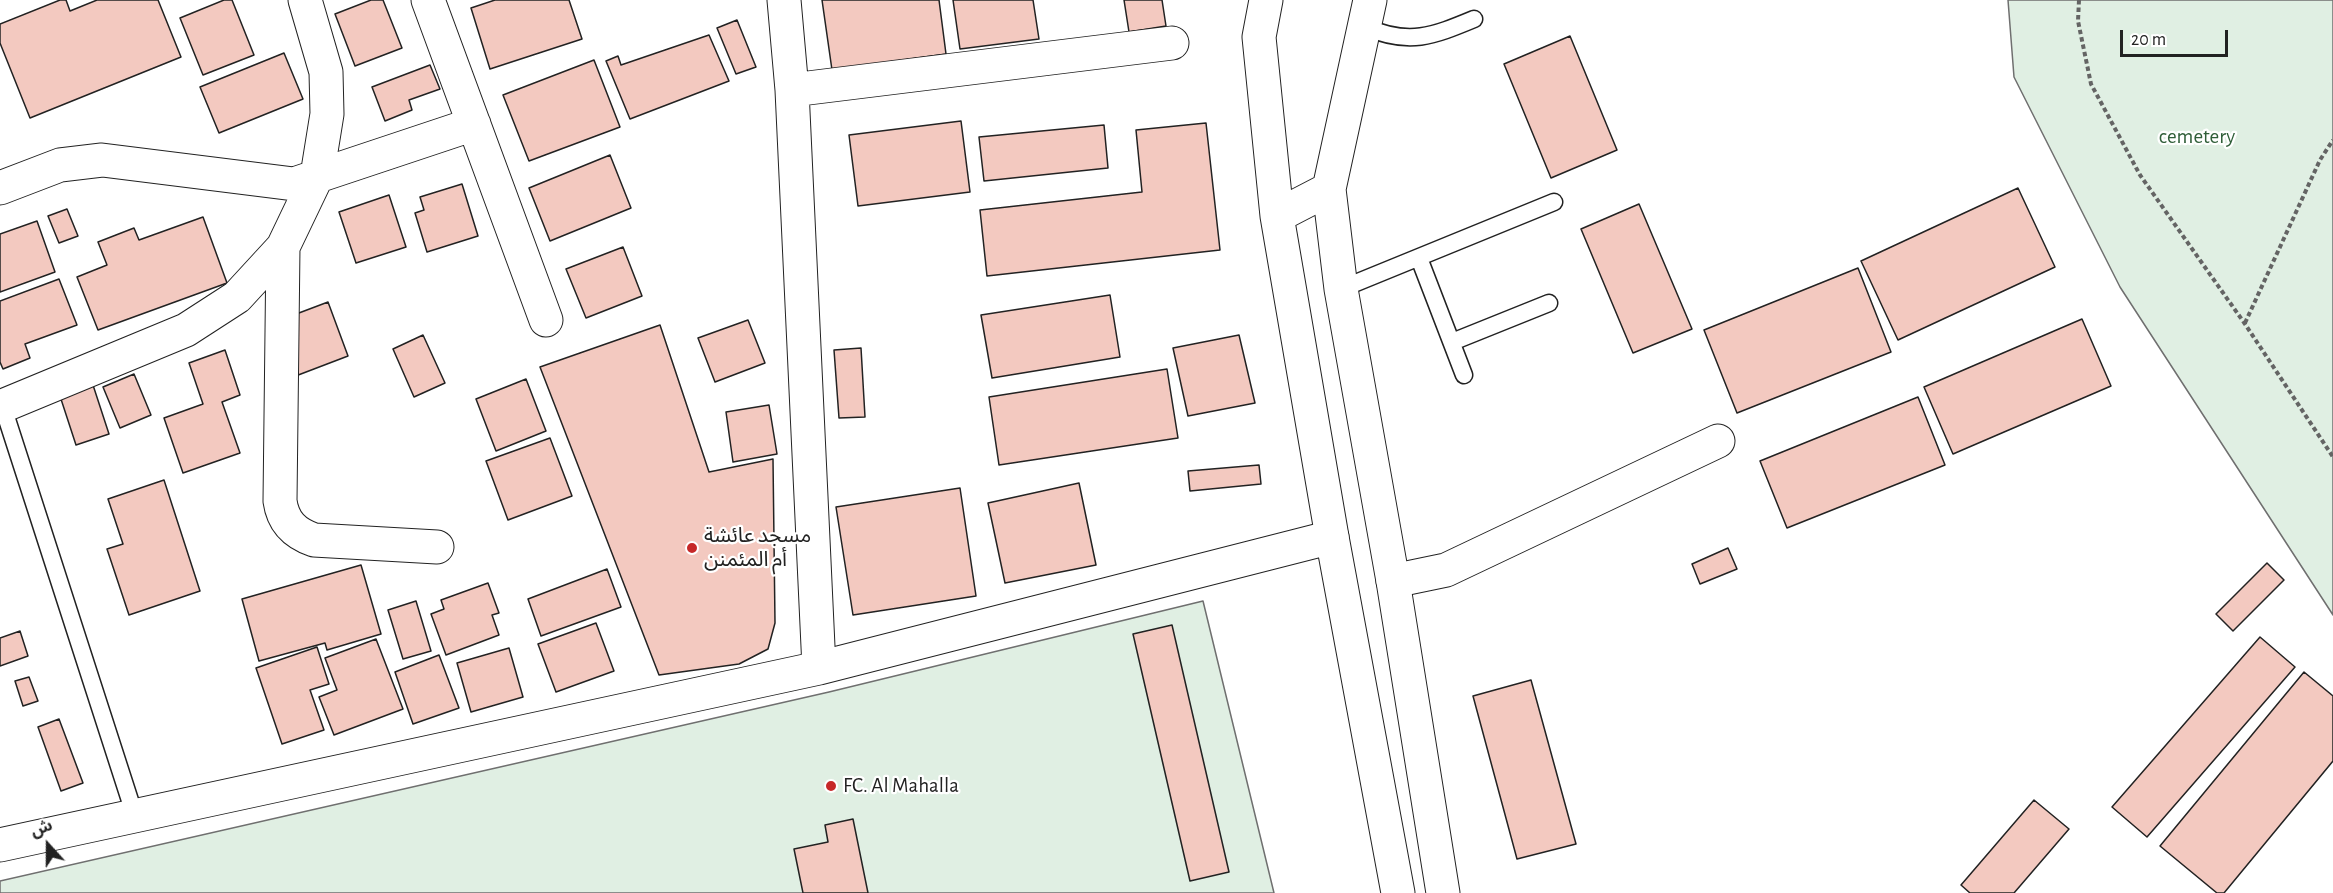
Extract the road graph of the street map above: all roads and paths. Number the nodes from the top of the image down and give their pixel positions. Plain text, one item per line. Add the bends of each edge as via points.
1 (305, 0) edge
2 (428, 0) edge
3 (784, 0) edge
4 (1266, 0) edge
5 (2079, 0) edge
6 (1368, 14) edge
7 (1474, 19) dead end
8 (1172, 43) dead end
9 (792, 90) junction
10 (474, 124) junction
11 (2333, 140) edge
12 (317, 176) junction
13 (0, 188) edge
14 (1329, 189) junction
15 (1554, 202) dead end
16 (1278, 216) junction
17 (283, 247) junction
18 (1419, 258) junction
19 (1341, 289) junction
20 (1549, 303) dead end
21 (546, 320) dead end
22 (2245, 324) junction
23 (1452, 342) junction
24 (1464, 375) dead end
25 (2, 407) edge
26 (1718, 441) dead end
27 (2333, 457) edge
28 (1332, 537) junction
29 (437, 547) dead end
30 (1393, 581) junction
31 (819, 668) junction
32 (135, 816) junction
33 (0, 845) edge
34 (1398, 893) edge
35 (1443, 893) edge

1 - 12 street via 326,72 327,114
2 - 10 street
3 - 9 street
4 - 16 street via 1259,37
5 - 22 path via 2078,21 2091,84 2140,175
6 - 7 lane via 1384,35 1423,38
6 - 14 street
8 - 9 street
9 - 31 street
10 - 12 street
10 - 21 street
11 - 22 path via 2320,160
12 - 13 street via 294,184 273,183 102,160 60,165
12 - 17 street
14 - 16 street
14 - 19 street
15 - 18 lane
16 - 28 street
17 - 25 street via 237,297 186,330
17 - 29 street via 280,501 285,520 302,536 314,540
18 - 19 lane
18 - 23 lane
19 - 30 street
20 - 23 lane
22 - 27 path
23 - 24 lane
25 - 32 lane
26 - 30 street via 1446,570
28 - 31 street
28 - 34 street
30 - 35 street
31 - 32 street
32 - 33 street

